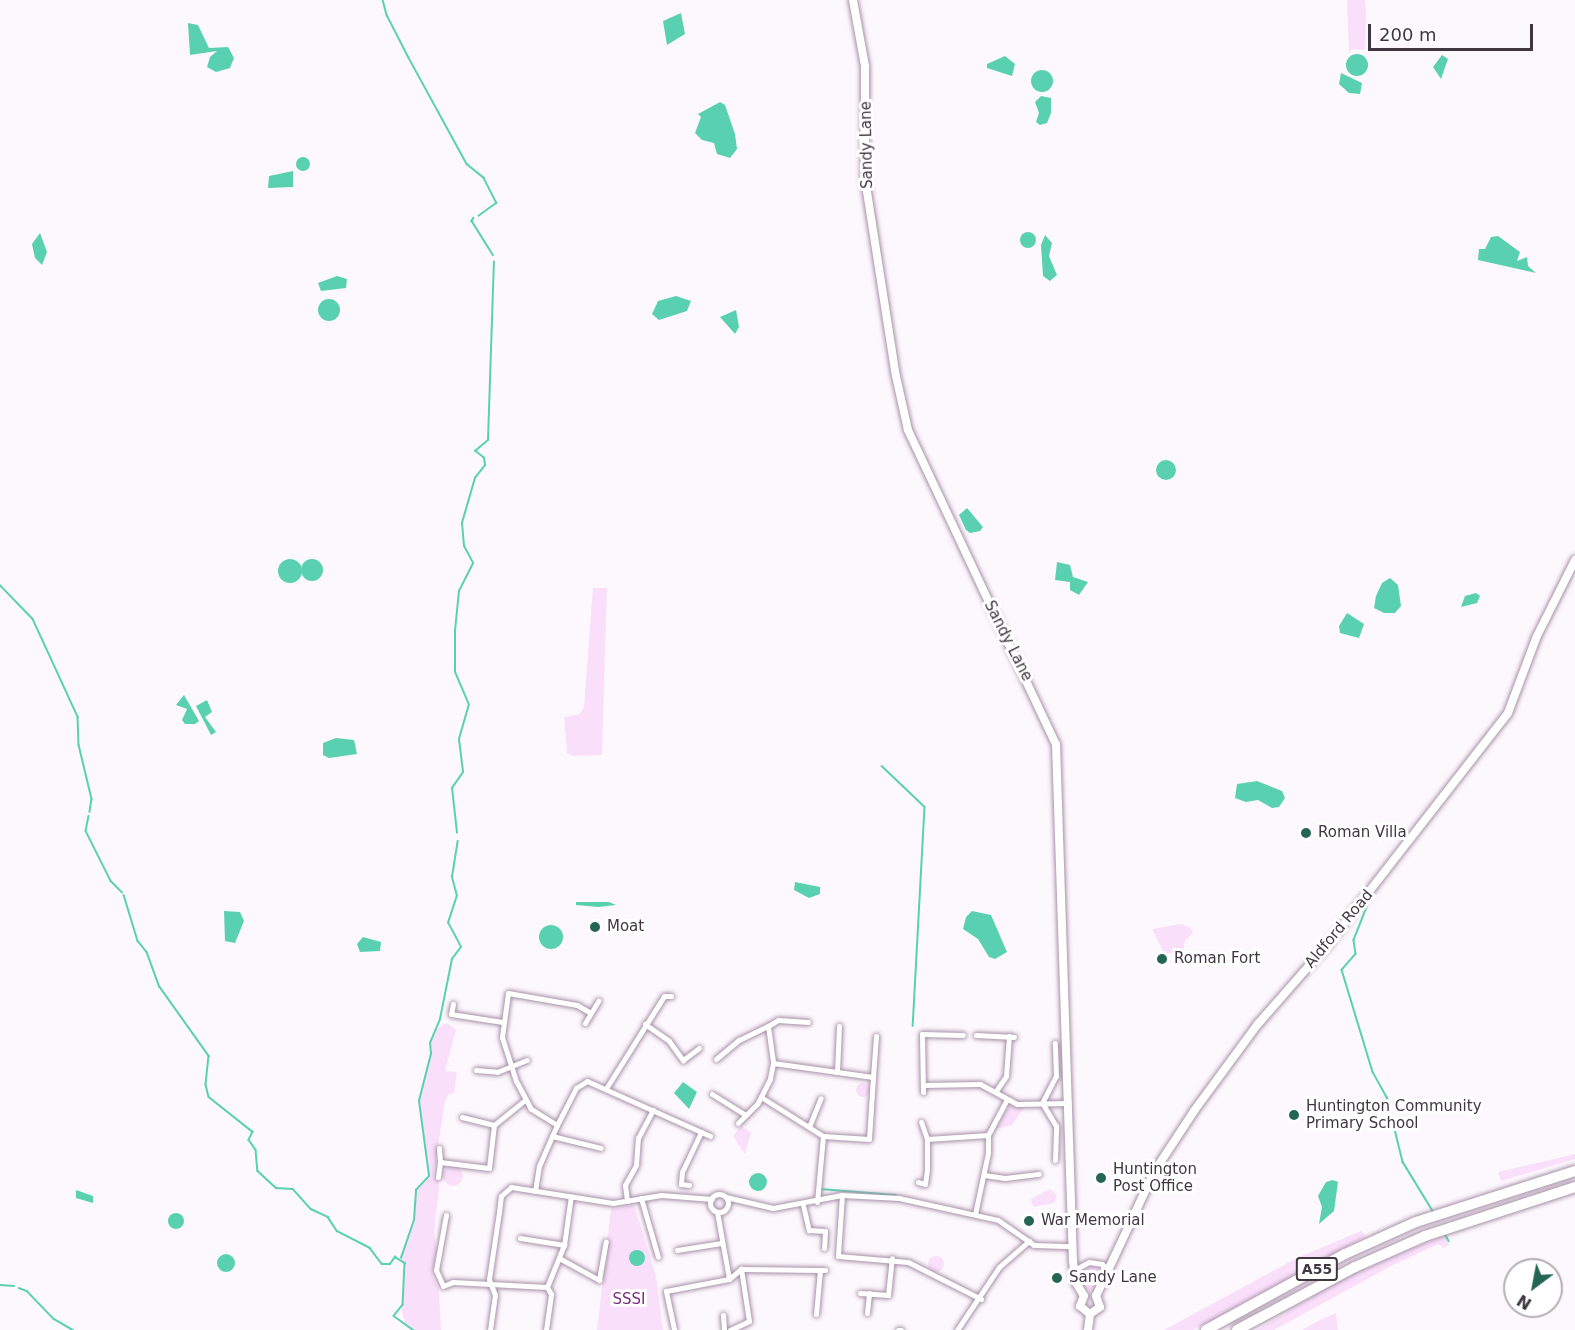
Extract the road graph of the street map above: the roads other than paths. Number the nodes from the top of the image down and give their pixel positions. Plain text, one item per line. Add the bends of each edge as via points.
1 (853, 0) edge
2 (1575, 560) edge
3 (508, 986) dead end
4 (508, 993) junction
5 (664, 995) dead end
6 (598, 1001) dead end
7 (453, 1004) dead end
8 (591, 1013) junction
9 (452, 1014) junction
10 (451, 1021) dead end
11 (502, 1022) junction
12 (808, 1022) dead end
13 (585, 1023) dead end
14 (645, 1024) junction
15 (768, 1026) junction
16 (840, 1026) dead end
17 (963, 1035) dead end
18 (976, 1035) dead end
19 (868, 1041) dead end
20 (1055, 1043) dead end
21 (699, 1048) dead end
22 (716, 1059) dead end
23 (527, 1060) dead end
24 (773, 1063) junction
25 (511, 1066) junction
26 (476, 1070) dead end
27 (837, 1072) junction
28 (873, 1077) junction
29 (924, 1085) junction
30 (606, 1087) junction
31 (996, 1091) junction
32 (923, 1092) dead end
33 (712, 1094) dead end
34 (761, 1097) junction
35 (1007, 1100) junction
36 (524, 1101) junction
37 (819, 1101) dead end
38 (1069, 1102) junction
39 (1042, 1103) junction
40 (653, 1110) junction
41 (744, 1114) junction
42 (466, 1116) dead end
43 (921, 1122) dead end
44 (738, 1123) dead end
45 (494, 1125) junction
46 (558, 1125) junction
47 (809, 1127) junction
48 (701, 1132) junction
49 (988, 1135) junction
50 (552, 1136) junction
51 (710, 1136) dead end
52 (823, 1136) junction
53 (594, 1138) dead end
54 (869, 1139) junction
55 (927, 1139) junction
56 (877, 1140) dead end
57 (592, 1145) junction
58 (439, 1148) dead end
59 (601, 1148) dead end
60 (1055, 1160) dead end
61 (440, 1162) junction
62 (489, 1168) junction
63 (497, 1170) dead end
64 (1575, 1171) edge
65 (984, 1174) junction
66 (1039, 1174) dead end
67 (438, 1177) dead end
68 (918, 1182) dead end
69 (674, 1183) dead end
70 (681, 1184) junction
71 (689, 1185) dead end
72 (1575, 1187) edge
73 (535, 1191) junction
74 (842, 1195) junction
75 (571, 1196) junction
76 (641, 1198) junction
77 (727, 1200) junction
78 (627, 1201) junction
79 (711, 1202) junction
80 (817, 1202) junction
81 (803, 1205) junction
82 (719, 1213) junction
83 (975, 1214) junction
84 (446, 1215) dead end
85 (437, 1230) dead end
86 (444, 1231) junction
87 (520, 1238) dead end
88 (1029, 1241) junction
89 (606, 1242) dead end
90 (721, 1243) junction
91 (564, 1245) junction
92 (1072, 1246) junction
93 (824, 1248) dead end
94 (677, 1250) dead end
95 (838, 1256) junction
96 (658, 1257) dead end
97 (560, 1258) junction
98 (892, 1258) junction
99 (838, 1264) dead end
100 (741, 1269) junction
101 (1074, 1270) junction
102 (1109, 1271) junction
103 (729, 1279) junction
104 (599, 1280) junction
105 (606, 1284) dead end
106 (493, 1286) junction
107 (547, 1287) junction
108 (860, 1293) dead end
109 (868, 1293) junction
110 (888, 1295) junction
111 (896, 1296) dead end
112 (1084, 1296) junction
113 (1096, 1296) junction
114 (981, 1299) junction
115 (808, 1308) dead end
116 (757, 1312) dead end
117 (748, 1313) junction
118 (867, 1313) dead end
119 (1090, 1314) junction
120 (723, 1315) dead end
121 (674, 1329) edge
122 (490, 1330) edge
123 (546, 1330) edge
124 (724, 1330) edge
125 (730, 1330) edge
126 (957, 1330) edge
127 (1088, 1330) edge
128 (1206, 1330) edge
129 (1237, 1330) edge

1 - 38 street, Sandy Lane via 865,66 865,179 908,430 1056,744
2 - 102 street, Aldford Road via 1537,636 1508,713 1329,943 1217,1079 1154,1173
3 - 4 street
4 - 8 street via 578,1005
4 - 11 street
5 - 14 street
6 - 8 street
7 - 9 street
8 - 13 street
9 - 10 street
9 - 11 street
11 - 25 street via 502,1037
12 - 15 street via 778,1020
14 - 21 street via 669,1041 681,1062
14 - 30 street
15 - 22 street via 739,1040
15 - 24 street
16 - 27 street
17 - 29 street via 919,1033
18 - 31 street via 1011,1036 1006,1076
19 - 28 street via 876,1039
20 - 39 street via 1056,1076
23 - 25 street
24 - 27 street
24 - 34 street
25 - 26 street
25 - 36 street
27 - 28 street
28 - 54 street
29 - 31 street via 980,1084
29 - 32 street
30 - 40 street
30 - 46 street via 596,1082 580,1084
31 - 35 street
33 - 41 street via 716,1101
34 - 41 street
34 - 47 street
35 - 39 street
35 - 49 street
36 - 45 street
36 - 46 street via 537,1114
37 - 47 street
38 - 39 street
38 - 92 street, Sandy Lane
39 - 60 street via 1056,1126
40 - 48 street
40 - 78 street via 638,1138 636,1165 625,1185
41 - 44 street
42 - 45 street
43 - 55 street
45 - 62 street
46 - 50 street
47 - 52 street
48 - 51 street
48 - 70 street via 684,1166
49 - 55 street
49 - 65 street
50 - 57 street
50 - 73 street via 539,1166
52 - 54 street
52 - 80 street
53 - 57 street
54 - 56 street
55 - 68 street via 927,1185
57 - 59 street
58 - 61 street
61 - 62 street via 476,1170
61 - 67 street
62 - 63 street
64 - 128 highway, A55 via 1431,1216 1345,1254
65 - 66 street via 1005,1178
65 - 83 street
69 - 70 street
70 - 71 street
72 - 129 highway, A55 via 1441,1230 1355,1267
73 - 75 street
73 - 106 street via 511,1187 501,1196 489,1279
74 - 80 street
74 - 83 street via 899,1198
74 - 95 street
75 - 78 street via 613,1203
75 - 91 street
76 - 78 street
76 - 79 street via 661,1195
76 - 96 street
77 - 79 street via 718,1194
77 - 81 street via 773,1208
77 - 82 street
79 - 82 street
80 - 81 street
81 - 93 street via 809,1230 825,1231
82 - 90 street
83 - 88 street via 998,1220
84 - 86 street
85 - 86 street
86 - 106 street via 436,1270 443,1286 453,1282
87 - 91 street
88 - 92 street via 1034,1245
88 - 114 street via 999,1268
89 - 104 street
90 - 94 street
90 - 103 street
91 - 97 street
92 - 101 street, Sandy Lane
95 - 98 street
95 - 99 street
97 - 104 street
97 - 107 street
98 - 110 street
98 - 114 street via 936,1274
100 - 103 street
100 - 115 street via 822,1270 816,1311
100 - 117 street
101 - 102 street via 1089,1262 1102,1264
101 - 112 street, Sandy Lane
102 - 113 street, Aldford Road
103 - 121 street via 666,1291
104 - 105 street
106 - 107 street
106 - 122 street
107 - 123 street via 551,1294
108 - 109 street
109 - 110 street
109 - 118 street
110 - 111 street
112 - 113 street
112 - 119 street via 1081,1308
113 - 119 street via 1100,1307
114 - 126 street
116 - 117 street
117 - 125 street via 749,1321
119 - 127 street
120 - 124 street

